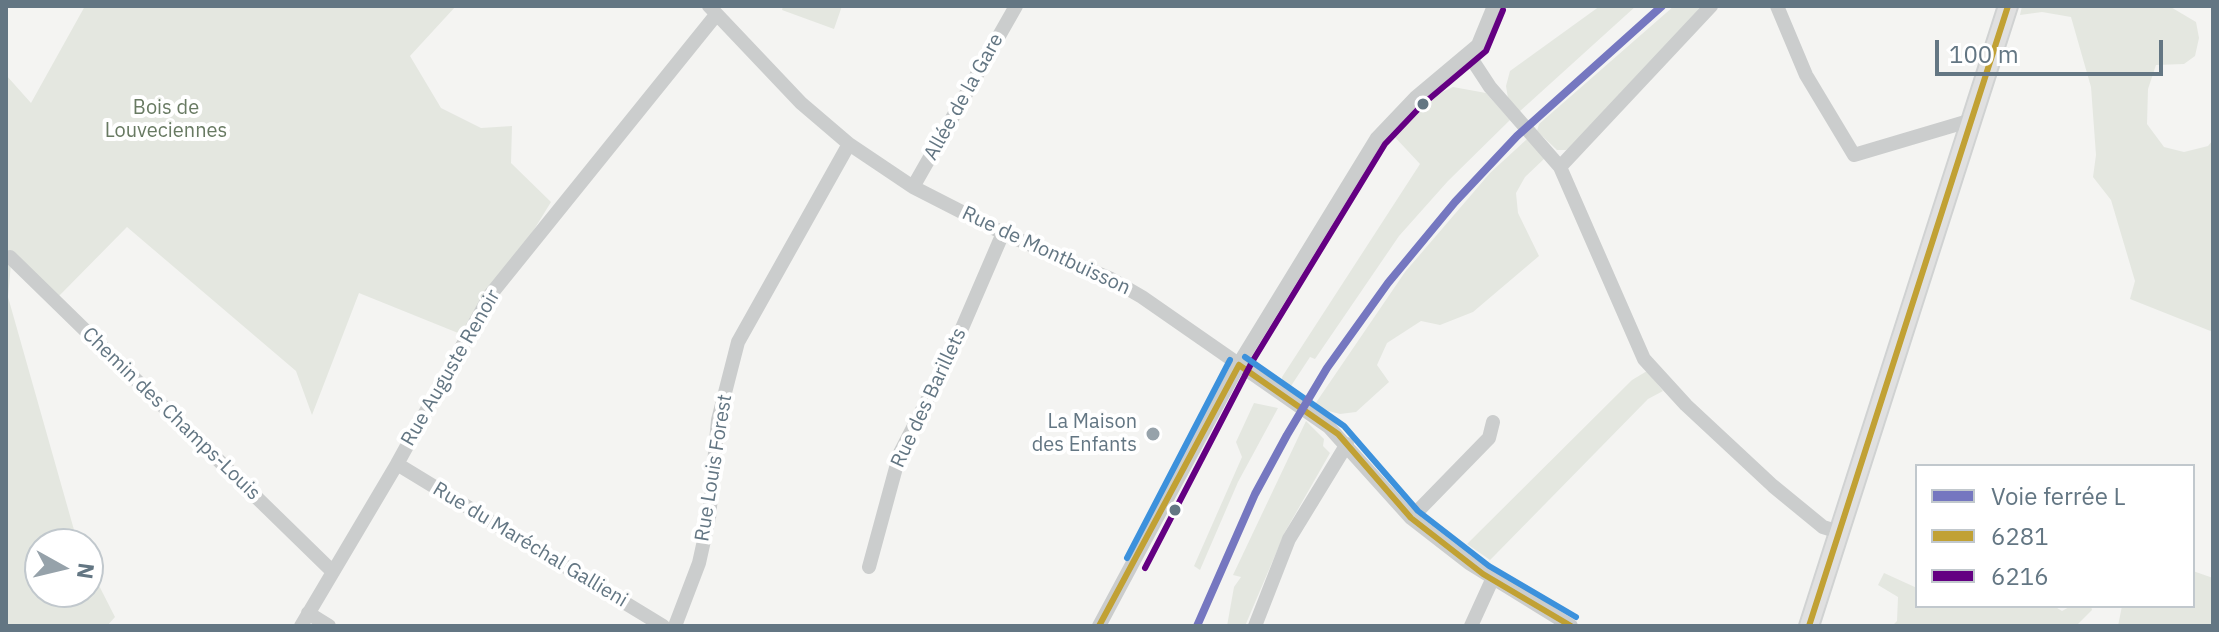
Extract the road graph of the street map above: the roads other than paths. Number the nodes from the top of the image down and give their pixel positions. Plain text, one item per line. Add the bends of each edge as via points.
1 (1016, 6) edge
2 (1494, 6) edge
3 (1711, 6) edge
4 (1777, 6) edge
5 (2008, 6) edge
6 (712, 10) edge
7 (1469, 55) junction
8 (1972, 120) junction
9 (849, 144) junction
10 (1560, 167) junction
11 (913, 187) junction
12 (1003, 233) junction
13 (10, 257) dead end
14 (1239, 365) junction
15 (1493, 422) dead end
16 (1347, 444) junction
17 (397, 464) junction
18 (1411, 518) junction
19 (1839, 532) junction
20 (869, 567) dead end
21 (333, 572) junction
22 (1492, 580) junction
23 (304, 620) edge
24 (329, 626) edge
25 (663, 626) edge
26 (675, 626) edge
27 (1099, 626) edge
28 (1255, 626) edge
29 (1471, 626) edge
30 (1571, 626) edge
31 (1809, 626) edge

1 - 11 street, Allée de la Gare
2 - 7 street
3 - 10 street
4 - 8 street via 1806,75 1854,155
5 - 8 street
6 - 9 street, Rue de Montbuisson via 801,103
6 - 17 street, Rue Auguste Renoir via 491,294
7 - 10 street
7 - 14 street via 1416,97 1377,138
8 - 19 street
9 - 11 street, Rue de Montbuisson
9 - 26 street, Rue Louis Forest via 738,342 718,420 709,518
10 - 19 street via 1644,359 1773,486 1823,527
11 - 12 street, Rue de Montbuisson
12 - 14 street, Rue de Montbuisson via 1111,279
12 - 20 street, Rue des Barillets via 950,356 900,453
13 - 21 street, Chemin des Champs-Louis
14 - 16 street, Rue de Montbuisson
14 - 27 street
15 - 18 street via 1489,438
16 - 18 street, Rue de Montbuisson
16 - 28 street via 1289,539
17 - 21 street, Rue Auguste Renoir
17 - 25 street, Rue du Maréchal Gallieni
18 - 22 street, Rue de Montbuisson
19 - 31 street
21 - 23 street, Rue Auguste Renoir
22 - 29 street
22 - 30 street, Rue de Montbuisson
23 - 24 street

